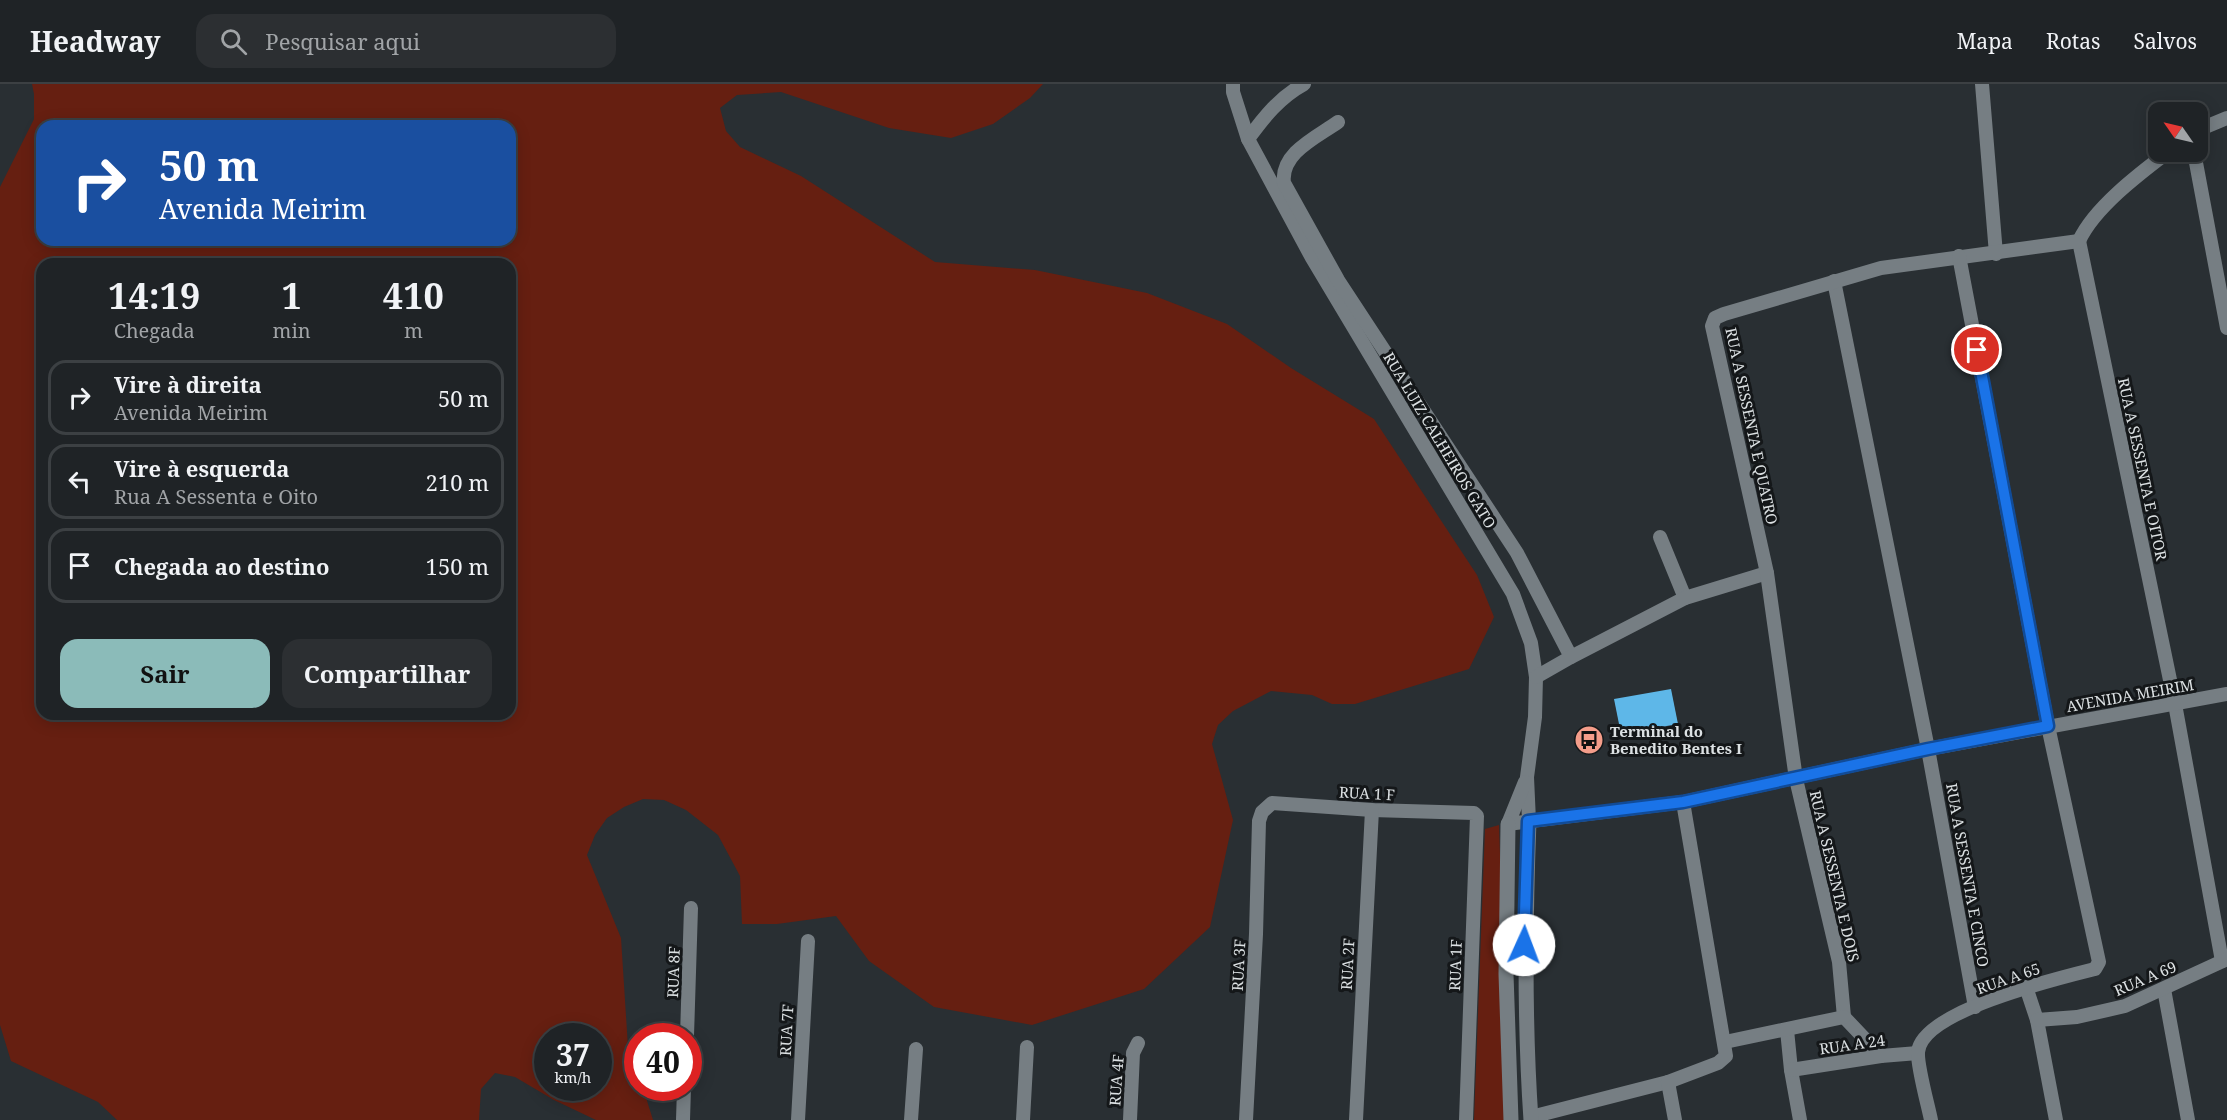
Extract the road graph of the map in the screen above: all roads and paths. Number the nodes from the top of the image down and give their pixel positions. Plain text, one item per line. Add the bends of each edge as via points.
1 (1233, 84) edge
2 (1304, 84) edge
3 (1982, 84) edge
4 (2227, 118) edge
5 (1338, 122) dead end
6 (2208, 126) edge
7 (1248, 139) junction
8 (2155, 162) edge
9 (2196, 162) edge
10 (2079, 241) junction
11 (1995, 254) junction
12 (1959, 256) junction
13 (1834, 281) junction
14 (2227, 328) edge
15 (1660, 537) dead end
16 (1767, 573) junction
17 (1685, 598) junction
18 (1571, 657) junction
19 (1536, 677) junction
20 (2227, 694) edge
21 (2175, 704) junction
22 (2048, 726) junction
23 (1928, 749) junction
24 (1527, 777) junction
25 (1796, 779) junction
26 (1683, 802) junction
27 (1372, 810) junction
28 (1262, 812) joint
29 (1474, 813) joint
30 (1528, 821) junction
31 (1508, 824) junction
32 (691, 908) dead end
33 (808, 941) dead end
34 (2225, 960) edge
35 (2026, 987) junction
36 (2164, 989) junction
37 (1975, 1007) junction
38 (1844, 1017) junction
39 (2037, 1020) junction
40 (687, 1023) edge
41 (1787, 1030) junction
42 (1725, 1042) junction
43 (1138, 1043) dead end
44 (1027, 1047) dead end
45 (916, 1049) dead end
46 (1918, 1053) junction
47 (1881, 1056) junction
48 (1791, 1070) junction
49 (1668, 1082) junction
50 (684, 1101) edge
51 (1531, 1119) edge
52 (683, 1120) edge
53 (798, 1120) edge
54 (911, 1120) edge
55 (1023, 1120) edge
56 (1130, 1120) edge
57 (1246, 1120) edge
58 (1356, 1120) edge
59 (1466, 1120) edge
60 (1510, 1120) edge
61 (1675, 1120) edge
62 (1800, 1120) edge
63 (1931, 1120) edge
64 (2056, 1120) edge
65 (2188, 1120) edge

1 - 7 street, RUA LUIZ CALHEIROS GATO
2 - 7 street via 1266,114
3 - 11 street
4 - 6 street
5 - 18 street via 1292,155 1283,174 1284,183 1338,280 1517,553
7 - 19 street, RUA LUIZ CALHEIROS GATO via 1312,258 1513,594 1531,643
8 - 10 street via 2085,227
9 - 14 street
10 - 11 street
10 - 21 street, RUA A SESSENTA E OITOR
11 - 12 street
12 - 13 street via 1881,268
12 - 22 street
13 - 16 street, RUA A SESSENTA E QUATRO via 1724,314 1715,318 1712,326
13 - 23 street
15 - 17 street
16 - 17 street
16 - 25 street, RUA A SESSENTA E QUATRO
17 - 18 street
18 - 19 street
19 - 24 street, RUA LUIZ CALHEIROS GATO
20 - 21 street, AVENIDA MEIRIM
21 - 22 street, AVENIDA MEIRIM
21 - 34 street, RUA A SESSENTA E OITOR
22 - 23 street, AVENIDA MEIRIM
22 - 35 street, RUA A 65 via 2099,962 2095,969
23 - 25 street, AVENIDA MEIRIM
23 - 37 street, RUA A SESSENTA E CINCO
24 - 30 street, RUA LUIZ CALHEIROS GATO
24 - 31 street, RUA LUIZ CALHEIROS GATO
25 - 26 street, AVENIDA MEIRIM
25 - 38 street, RUA A SESSENTA E DOIS via 1839,962
26 - 30 street, AVENIDA MEIRIM
26 - 42 street
27 - 28 street, RUA 1 F via 1272,803
27 - 29 street, RUA 1 F
27 - 58 street, RUA 2F
28 - 57 street, RUA 3F
29 - 59 street, RUA 1F via 1477,816
30 - 31 street, AVENIDA MEIRIM
30 - 51 street via 1524,945
31 - 60 street via 1506,974
32 - 40 street, RUA 8F
33 - 53 street, RUA 7F
34 - 36 street, RUA A 69
35 - 37 street, RUA A 65
35 - 39 street
36 - 39 street, RUA A 69 via 2125,1006 2077,1017
36 - 65 street
37 - 46 street, RUA A 65 via 1932,1029
38 - 41 street
38 - 47 street
39 - 64 street
41 - 42 street
41 - 48 street
42 - 49 street via 1726,1056 1718,1063
43 - 56 street, RUA 4F via 1133,1053
44 - 55 street
45 - 54 street
46 - 47 street, RUA A 24
46 - 63 street
47 - 48 street, RUA A 24
48 - 62 street
49 - 51 street
49 - 61 street
50 - 52 street

